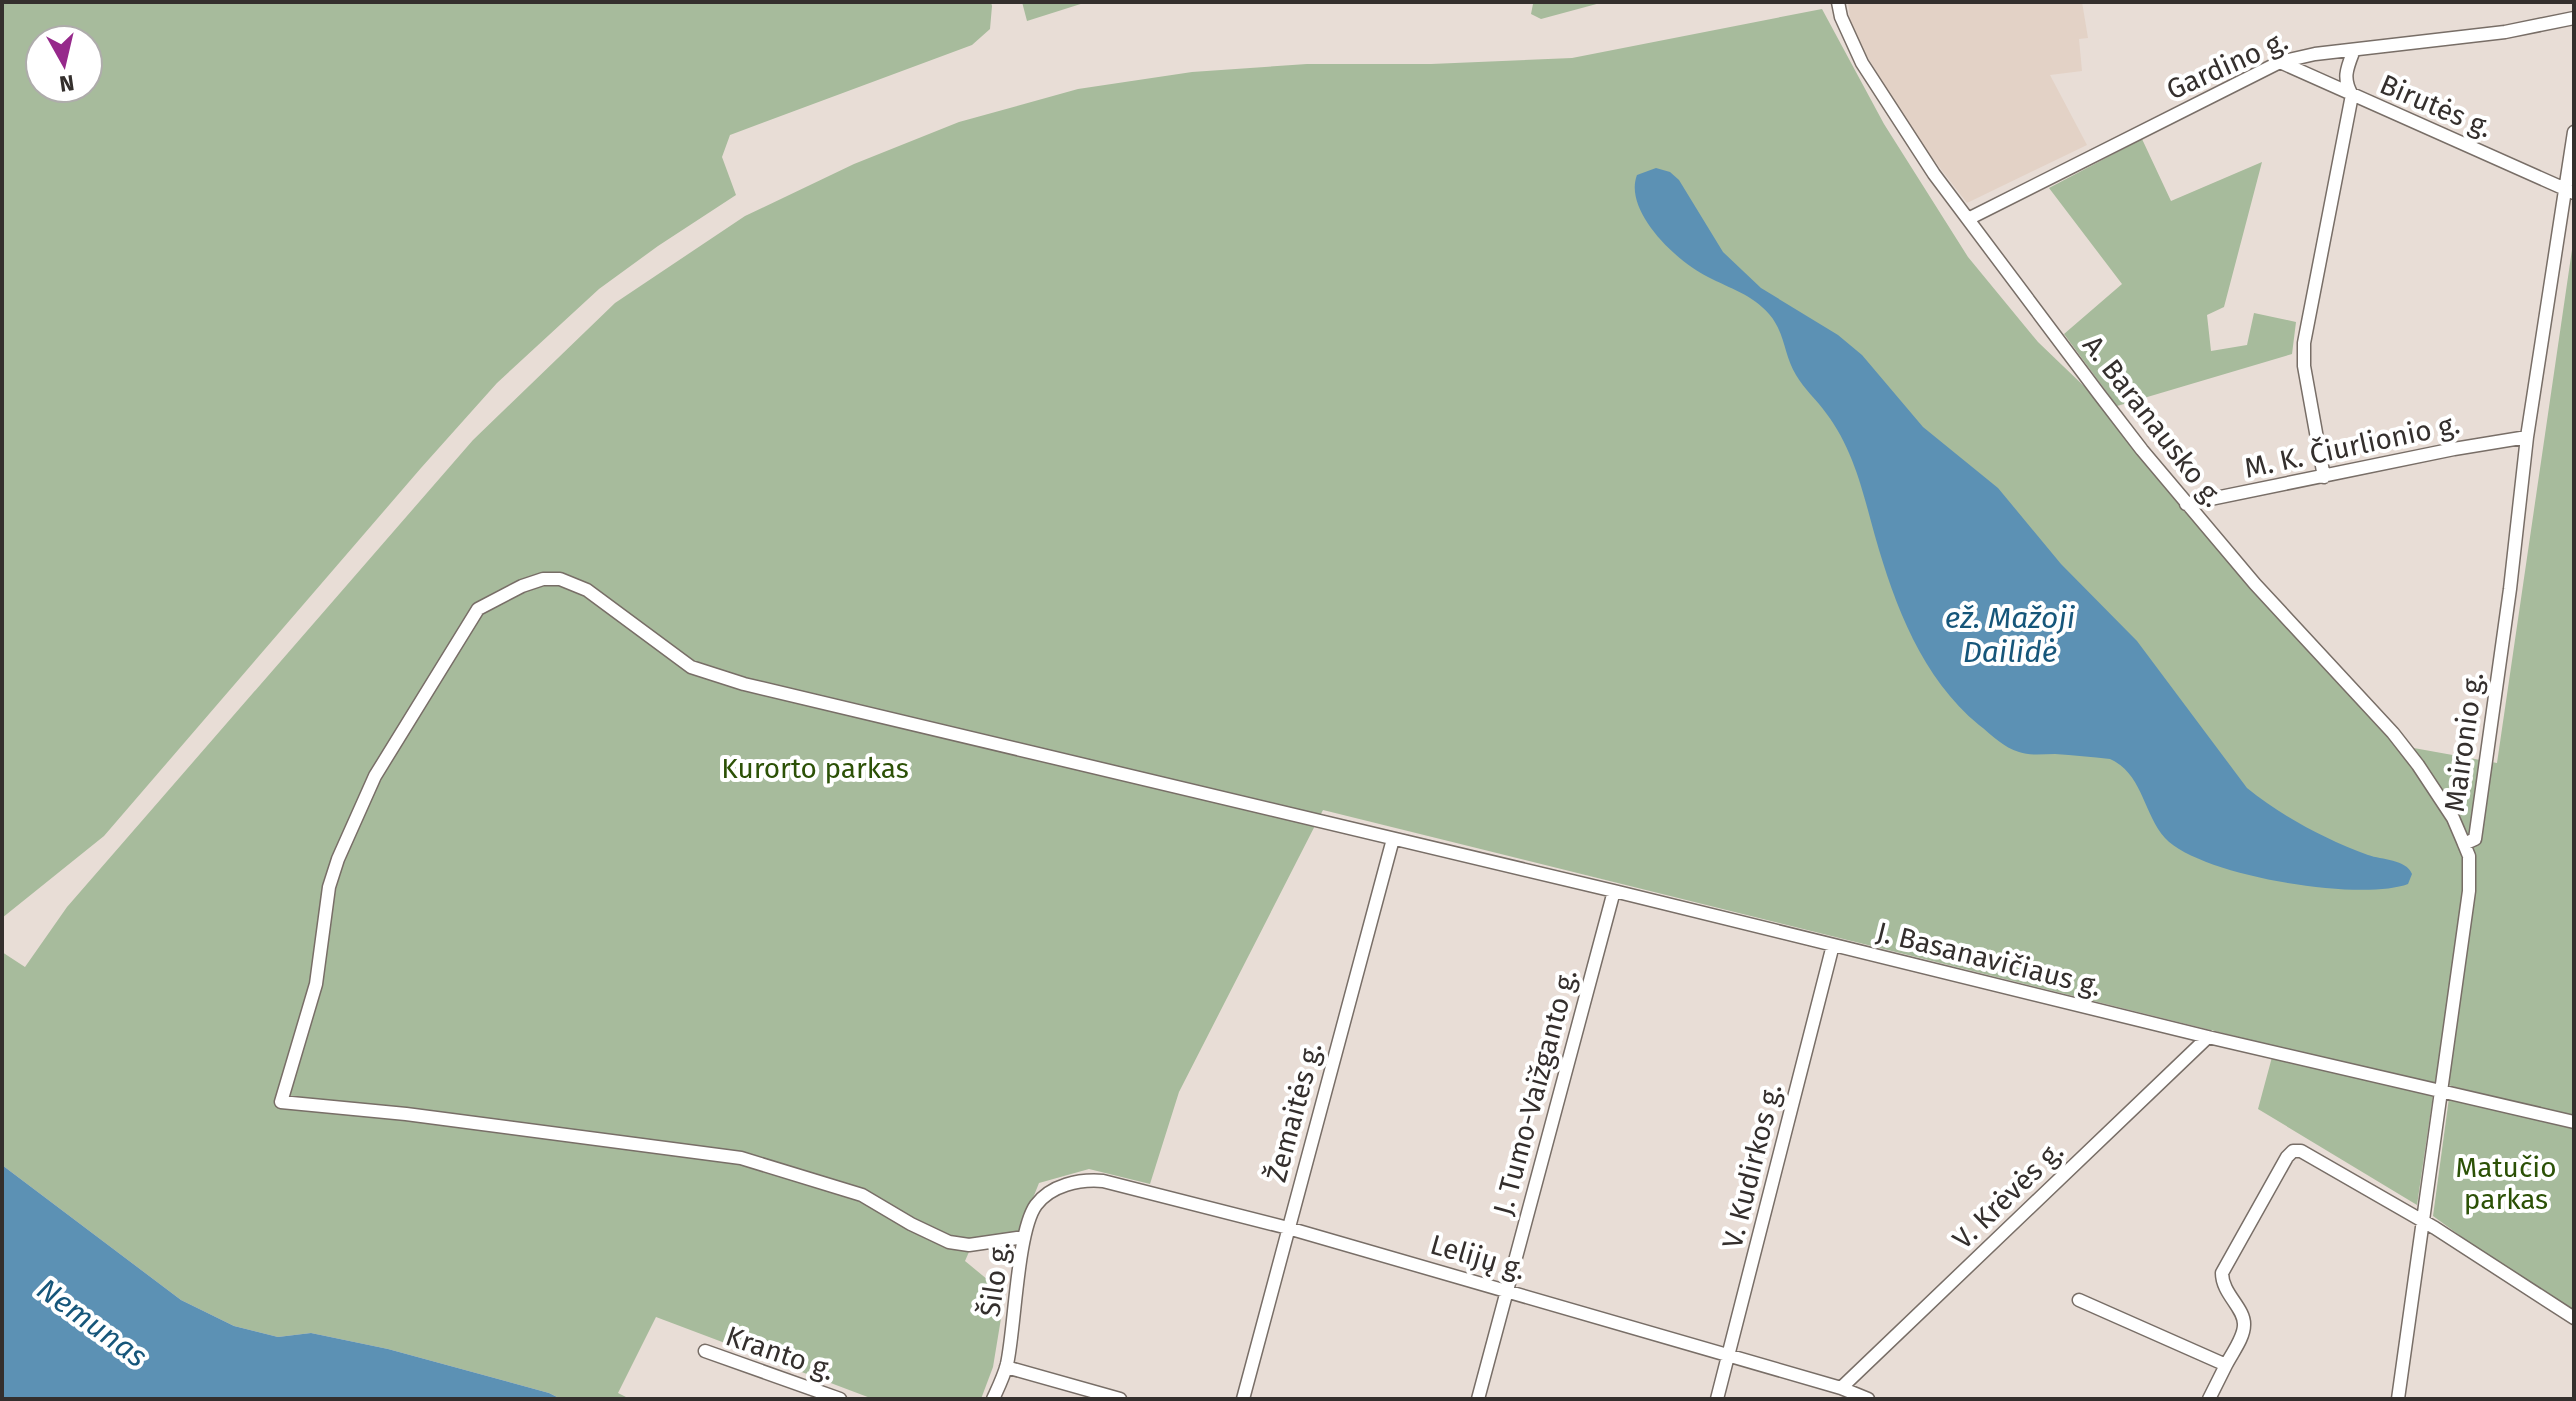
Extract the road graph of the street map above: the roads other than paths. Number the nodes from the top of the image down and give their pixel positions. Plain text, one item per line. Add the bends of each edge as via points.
1 (1838, 2) edge
2 (2574, 18) edge
3 (2354, 50) junction
4 (2280, 62) junction
5 (2352, 95) junction
6 (2574, 132) edge
7 (2570, 191) edge
8 (1968, 219) junction
9 (2527, 437) junction
10 (2324, 477) junction
11 (2186, 504) junction
12 (1393, 839) junction
13 (2464, 844) junction
14 (1614, 891) junction
15 (1833, 945) junction
16 (2208, 1037) junction
17 (2441, 1090) junction
18 (2574, 1122) edge
19 (1070, 1185) joint
20 (2425, 1222) junction
21 (1288, 1228) junction
22 (1024, 1237) junction
23 (1507, 1290) junction
24 (2079, 1300) dead end
25 (2574, 1318) edge
26 (705, 1351) dead end
27 (1728, 1356) junction
28 (2226, 1365) junction
29 (1006, 1367) junction
30 (1841, 1388) junction
31 (840, 1399) edge
32 (993, 1399) edge
33 (1120, 1399) edge
34 (1243, 1399) edge
35 (1478, 1399) edge
36 (1717, 1399) edge
37 (1868, 1399) edge
38 (2209, 1399) edge
39 (2398, 1399) edge

1 - 8 street, A. Baranausko g. via 1862,63
2 - 3 street, Gardino g. via 2458,39
3 - 4 street, Gardino g.
3 - 5 street via 2345,73
4 - 5 street, Birutės g.
4 - 8 street, Gardino g.
5 - 7 street, Birutės g.
5 - 10 street via 2304,343
6 - 7 street, Maironio g.
7 - 9 street, Maironio g.
8 - 11 street, A. Baranausko g.
9 - 10 street, M. K. Čiurlionio g.
9 - 13 street, Maironio g. via 2475,839
10 - 11 street, M. K. Čiurlionio g.
11 - 13 street, A. Baranausko g. via 2393,733 2446,807
12 - 14 street, J. Basanavičiaus g.
12 - 21 street, Žemaitės g.
12 - 22 street, J. Basanavičiaus g. via 744,684 691,667 587,590 560,579 522,586 478,609 375,776 338,859 329,887 316,984 281,1102 741,1158 862,1195 949,1242 969,1245
13 - 17 street, Maironio g. via 2469,891
14 - 15 street, J. Basanavičiaus g.
14 - 23 street, J. Tumo-Vaižganto g.
15 - 16 street, J. Basanavičiaus g.
15 - 27 street, V. Kudirkos g.
16 - 17 street, J. Basanavičiaus g.
16 - 30 street, V. Krėvės g.
17 - 18 street, J. Basanavičiaus g.
17 - 20 street, Maironio g.
19 - 21 street, Lelijų g. via 1103,1181
19 - 22 street, Šilo g. via 1048,1192 1033,1208
20 - 25 street
20 - 28 street via 2293,1151 2222,1273 2245,1327
20 - 39 street, Maironio g.
21 - 23 street, Lelijų g.
21 - 34 street, Žemaitės g.
22 - 29 street, Šilo g.
23 - 27 street, Lelijų g.
23 - 35 street, J. Tumo-Vaižganto g.
24 - 28 street
26 - 31 street, Kranto g.
27 - 30 street, Lelijų g.
27 - 36 street, V. Kudirkos g.
28 - 38 street
29 - 32 street, Šilo g.
29 - 33 street
30 - 37 street, Lelijų g.

